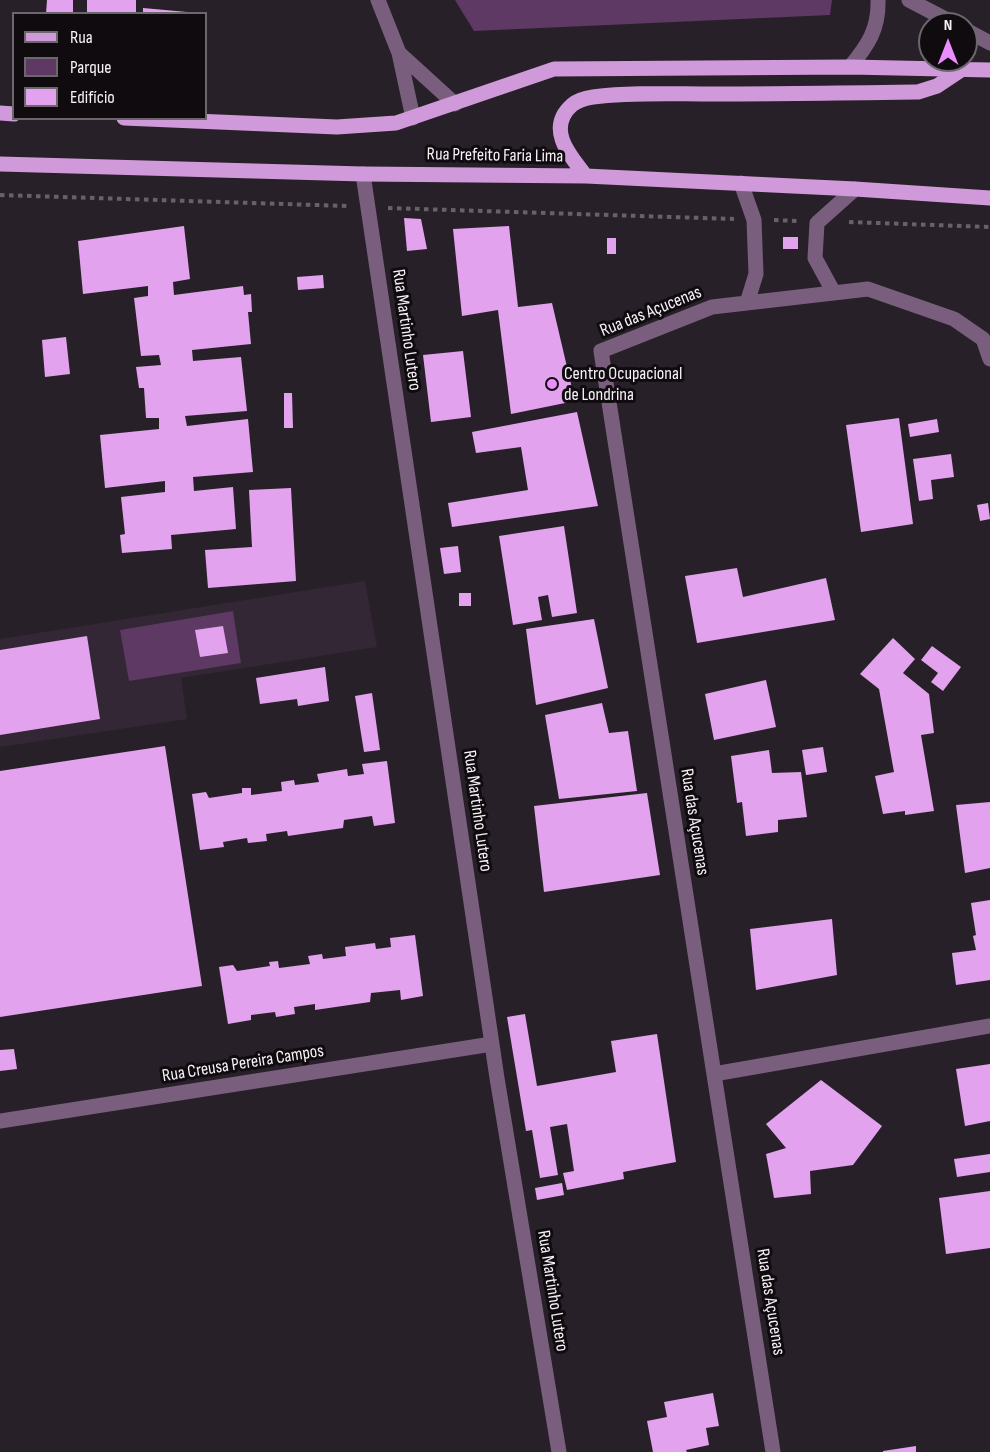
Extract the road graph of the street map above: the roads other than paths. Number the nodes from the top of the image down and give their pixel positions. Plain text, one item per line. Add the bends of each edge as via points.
1 (378, 0) edge
2 (878, 0) edge
3 (909, 0) edge
4 (932, 12) edge
5 (399, 53) junction
6 (850, 67) junction
7 (918, 68) edge
8 (959, 72) edge
9 (455, 104) junction
10 (413, 118) junction
11 (171, 120) edge
12 (0, 164) edge
13 (363, 174) junction
14 (586, 176) junction
15 (741, 183) junction
16 (855, 189) junction
17 (990, 198) edge
18 (834, 293) junction
19 (747, 303) junction
20 (990, 359) edge
21 (990, 1026) edge
22 (492, 1044) junction
23 (714, 1074) junction
24 (0, 1121) edge
25 (559, 1452) edge
26 (773, 1452) edge

1 - 5 street
2 - 6 street via 879,16 868,45
3 - 4 street
5 - 9 street
5 - 10 street
6 - 7 main road
6 - 9 main road via 554,69
8 - 14 main road via 918,92 650,95 581,100 567,111 561,135 562,145
9 - 10 main road
10 - 11 main road via 337,127
12 - 13 main road, Rua Prefeito Faria Lima
13 - 14 main road, Rua Prefeito Faria Lima
13 - 22 street, Rua Martinho Lutero
14 - 15 main road, Rua Prefeito Faria Lima
15 - 16 main road, Rua Prefeito Faria Lima
15 - 19 street via 754,220 756,274
16 - 17 main road, Rua Prefeito Faria Lima
16 - 18 street via 817,223 815,258
18 - 19 street
18 - 20 street via 868,289 954,319 983,339
19 - 23 street, Rua das Açucenas via 712,307 601,351
21 - 23 street
22 - 24 street, Rua Creusa Pereira Campos
22 - 25 street, Rua Martinho Lutero
23 - 26 street, Rua das Açucenas

